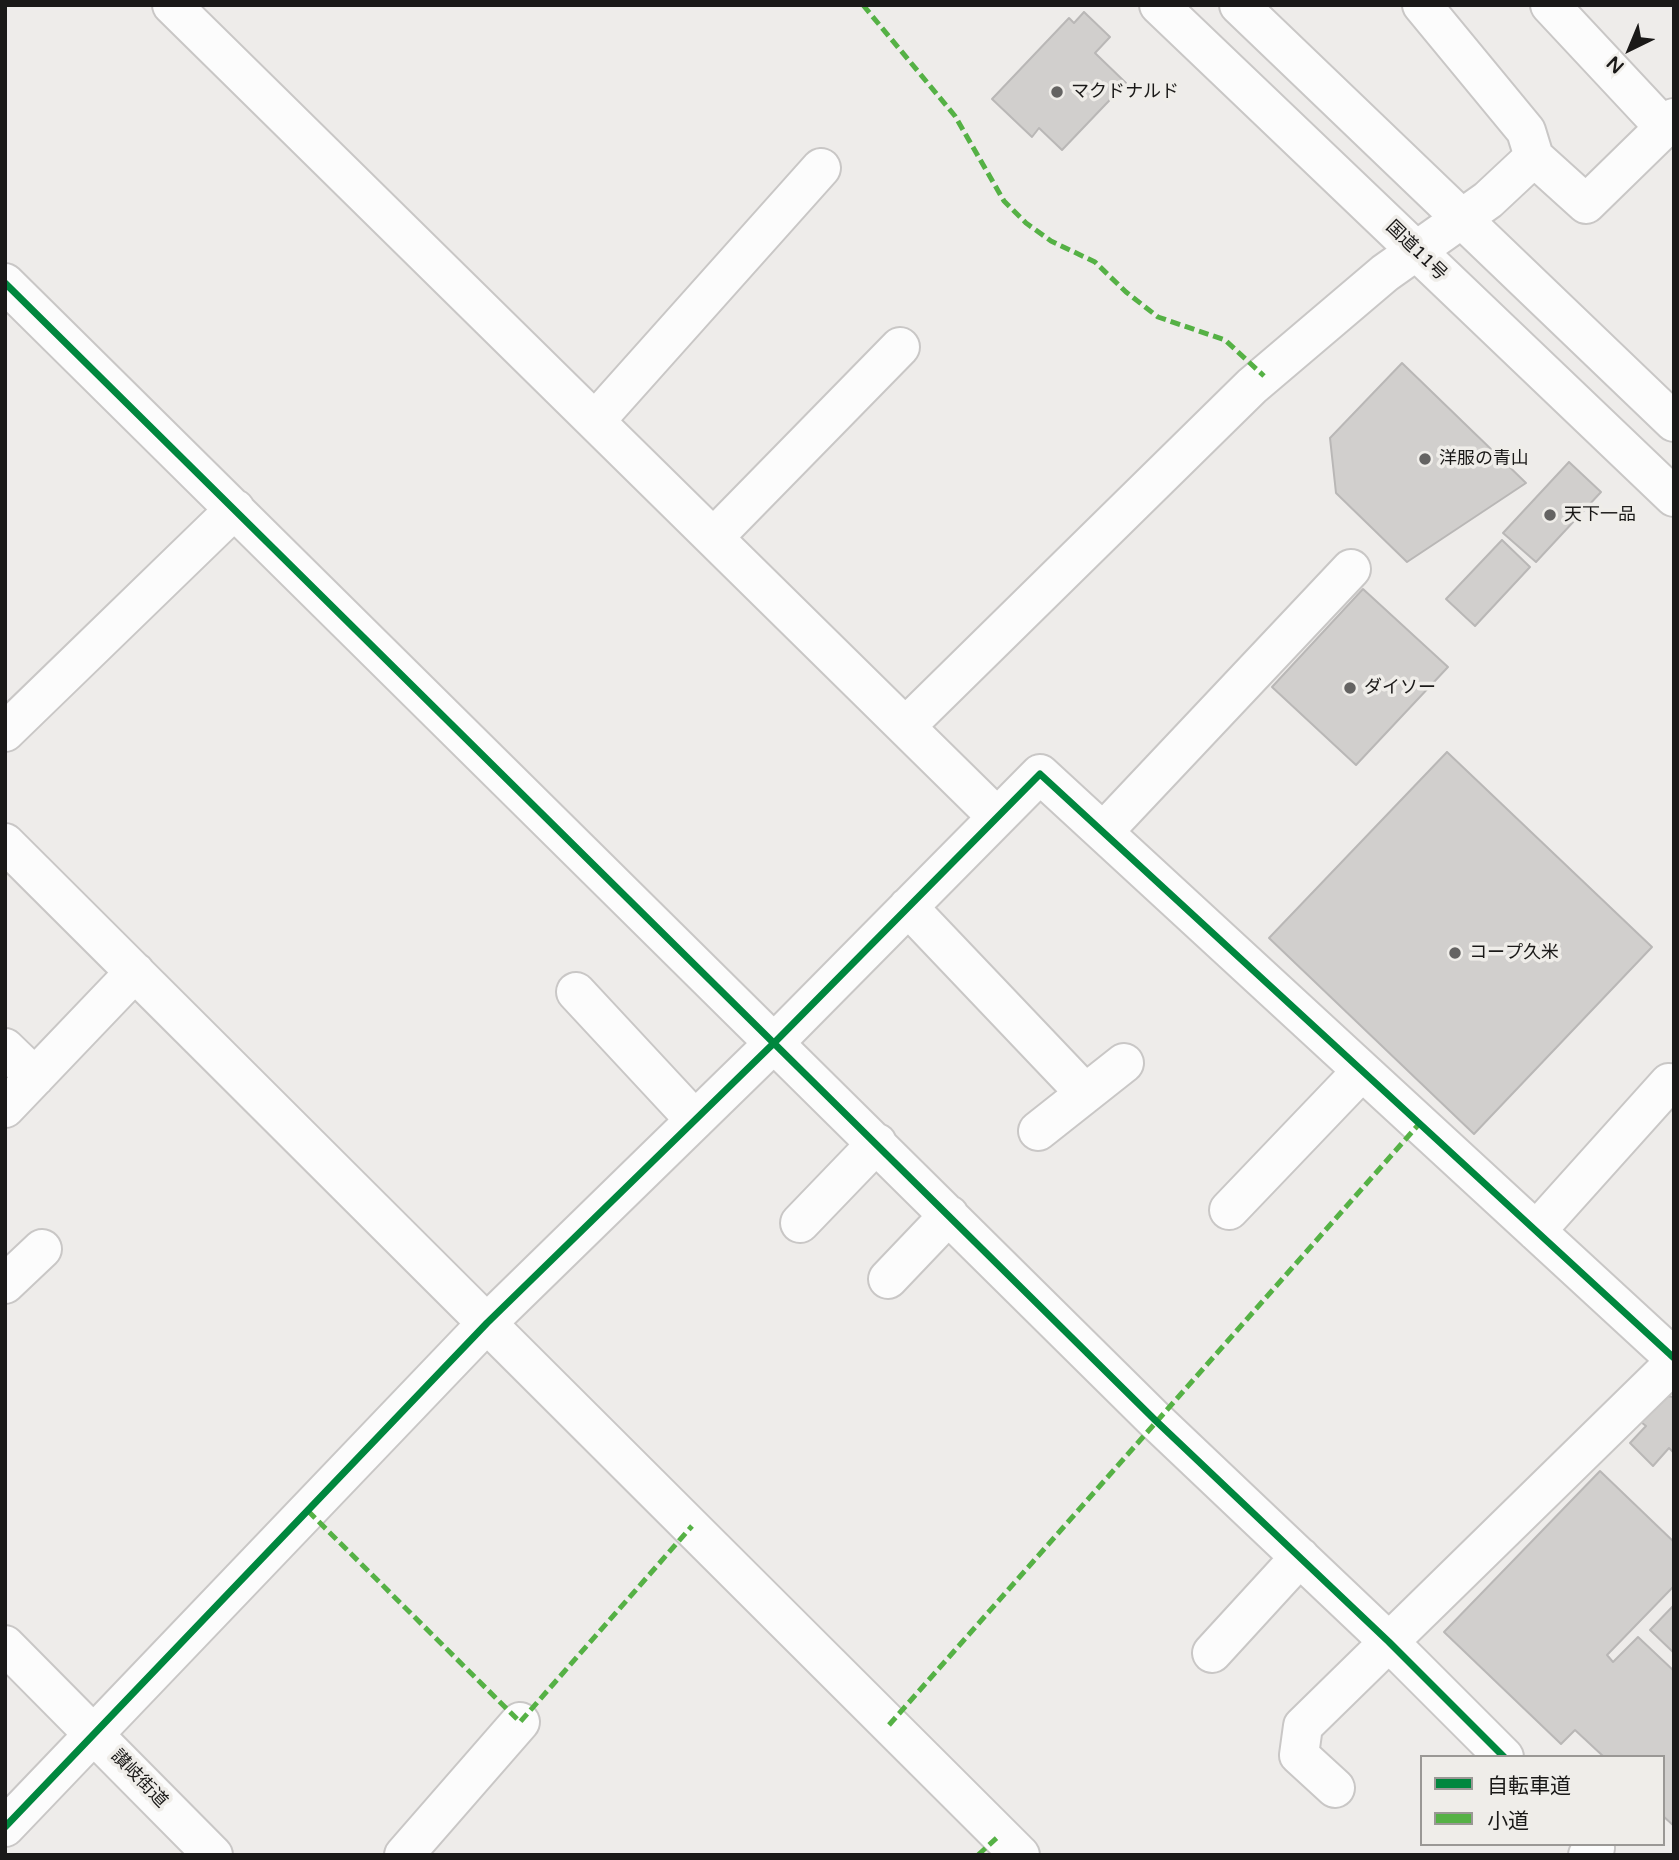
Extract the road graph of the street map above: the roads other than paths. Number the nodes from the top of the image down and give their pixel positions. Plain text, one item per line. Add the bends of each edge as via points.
1 (172, 5) edge
2 (1159, 5) edge
3 (1239, 5) edge
4 (1422, 5) edge
5 (1550, 5) edge
6 (1669, 122) edge
7 (1534, 157) junction
8 (821, 168) dead end
9 (1462, 219) junction
10 (1416, 251) junction
11 (5, 283) edge
12 (900, 346) dead end
13 (595, 421) junction
14 (1674, 422) edge
15 (1674, 496) edge
16 (234, 509) junction
17 (714, 537) junction
18 (1351, 569) dead end
19 (906, 726) junction
20 (5, 732) edge
21 (997, 817) junction
22 (1103, 832) junction
23 (5, 844) edge
24 (908, 907) junction
25 (135, 972) junction
26 (576, 992) dead end
27 (775, 1042) junction
28 (5, 1048) edge
29 (1124, 1063) dead end
30 (1362, 1070) junction
31 (35, 1077) junction
32 (1669, 1083) dead end
33 (1085, 1093) junction
34 (5, 1108) edge
35 (695, 1120) junction
36 (1038, 1130) dead end
37 (877, 1143) junction
38 (1229, 1210) dead end
39 (949, 1214) junction
40 (800, 1223) dead end
41 (1536, 1231) junction
42 (42, 1249) dead end
43 (888, 1279) dead end
44 (5, 1284) edge
45 (487, 1323) junction
46 (1671, 1352) edge
47 (1300, 1557) junction
48 (1389, 1642) junction
49 (5, 1645) edge
50 (1212, 1653) dead end
51 (520, 1722) dead end
52 (95, 1735) junction
53 (1502, 1755) edge
54 (1335, 1788) dead end
55 (5, 1827) edge
56 (417, 1850) edge
57 (213, 1855) edge
58 (1020, 1855) edge

1 - 13 main road
2 - 10 main road, 国道11号
3 - 9 main road
4 - 7 main road via 1526,131
5 - 6 main road
6 - 7 main road via 1586,204
7 - 9 main road
8 - 13 main road
9 - 10 main road
9 - 14 main road
10 - 15 main road, 国道11号
10 - 19 main road via 1252,386
11 - 16 main road
12 - 17 main road
13 - 17 main road
16 - 20 main road
16 - 27 main road
17 - 19 main road
18 - 22 main road
19 - 21 main road
21 - 22 main road via 1040,774
21 - 24 main road
22 - 30 main road
23 - 25 main road
24 - 27 main road
24 - 33 main road
25 - 31 main road
25 - 45 main road
26 - 35 main road
27 - 35 main road
27 - 37 main road
28 - 31 main road
29 - 33 main road
30 - 38 main road
30 - 41 main road
31 - 34 main road
32 - 41 main road
33 - 36 main road
35 - 45 main road
37 - 39 main road
37 - 40 main road
39 - 43 main road
39 - 47 main road
41 - 46 main road
42 - 44 main road
45 - 52 main road
45 - 58 main road
46 - 48 main road
47 - 48 main road
47 - 50 main road
48 - 53 main road
48 - 54 main road via 1303,1727 1299,1755
49 - 52 main road, 讃岐街道
51 - 56 main road
52 - 55 main road
52 - 57 main road, 讃岐街道

